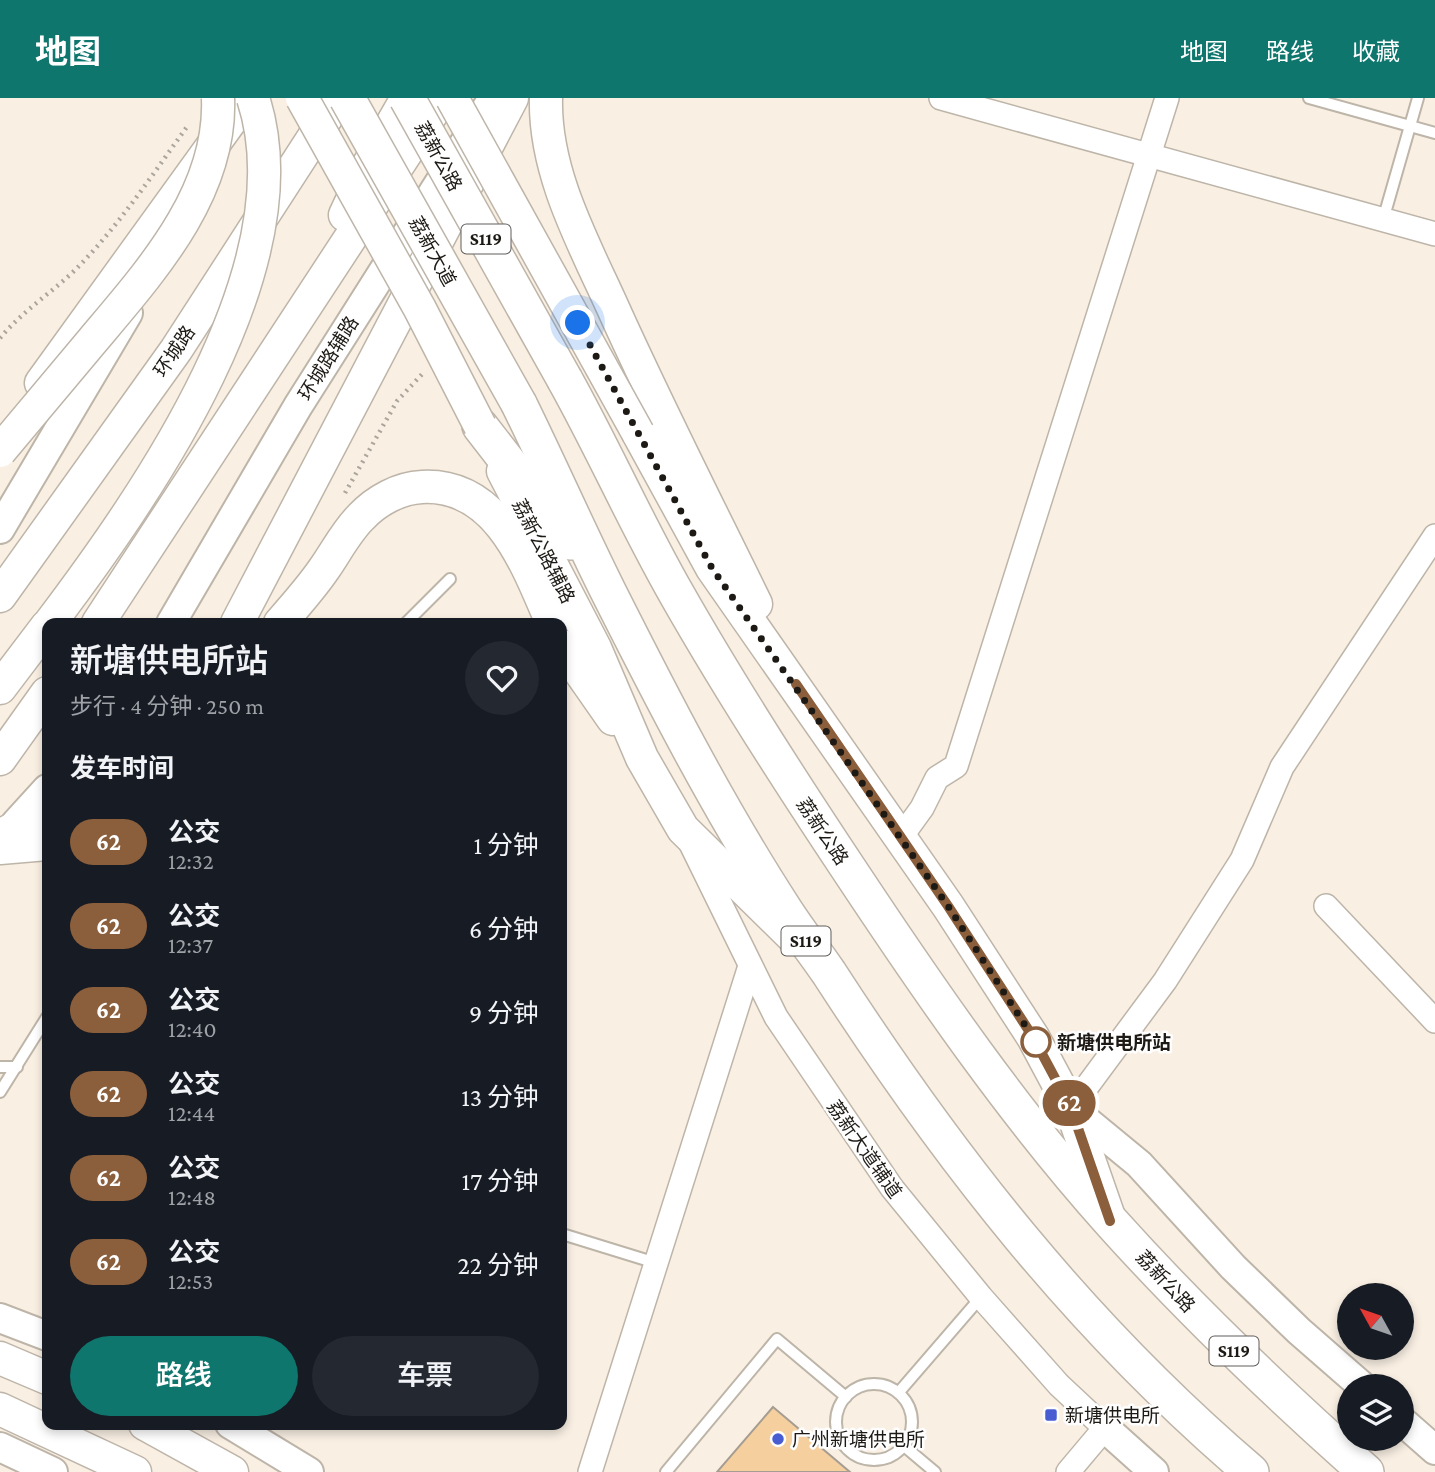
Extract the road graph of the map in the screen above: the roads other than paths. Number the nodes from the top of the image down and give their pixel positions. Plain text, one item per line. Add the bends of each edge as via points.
1 (218, 98) edge
2 (250, 98) edge
3 (302, 98) edge
4 (339, 98) edge
5 (347, 98) edge
6 (407, 98) edge
7 (442, 98) edge
8 (452, 98) edge
9 (493, 98) edge
10 (512, 98) edge
11 (546, 98) edge
12 (941, 98) edge
13 (1167, 98) edge
14 (1309, 98) edge
15 (1418, 98) edge
16 (1410, 126) junction
17 (1435, 133) edge
18 (1149, 156) junction
19 (1383, 220) junction
20 (1435, 234) edge
21 (296, 322) junction
22 (480, 426) junction
23 (0, 442) edge
24 (0, 451) edge
25 (0, 529) edge
26 (1435, 536) edge
27 (450, 579) dead end
28 (609, 592) junction
29 (0, 596) edge
30 (53, 618) edge
31 (101, 618) edge
32 (174, 618) edge
33 (240, 618) edge
34 (284, 618) edge
35 (411, 618) edge
36 (550, 618) edge
37 (42, 633) edge
38 (567, 654) edge
39 (796, 684) junction
40 (0, 688) edge
41 (42, 700) edge
42 (642, 758) junction
43 (0, 759) edge
44 (42, 795) edge
45 (42, 813) edge
46 (683, 829) junction
47 (901, 837) junction
48 (3, 839) edge
49 (42, 843) edge
50 (1326, 906) dead end
51 (750, 966) junction
52 (827, 971) junction
53 (1435, 1021) edge
54 (42, 1026) edge
55 (17, 1067) junction
56 (0, 1068) edge
57 (0, 1092) edge
58 (1071, 1108) junction
59 (1110, 1221) junction
60 (567, 1236) edge
61 (656, 1263) junction
62 (981, 1297) junction
63 (0, 1318) edge
64 (42, 1334) edge
65 (0, 1358) edge
66 (1348, 1374) edge
67 (42, 1376) edge
68 (899, 1392) junction
69 (846, 1397) junction
70 (0, 1409) edge
71 (42, 1429) edge
72 (1105, 1429) junction
73 (45, 1430) edge
74 (156, 1430) edge
75 (240, 1430) edge
76 (1414, 1432) edge
77 (904, 1446) junction
78 (0, 1447) edge
79 (1435, 1450) edge
80 (52, 1472) edge
81 (135, 1472) edge
82 (232, 1472) edge
83 (309, 1472) edge
84 (590, 1472) edge
85 (666, 1472) edge
86 (935, 1472) edge
87 (1068, 1472) edge
88 (1154, 1472) edge
89 (1251, 1472) edge
90 (1366, 1472) edge

1 - 24 main road, bridge via 215,141 205,177 168,246
2 - 23 main road
2 - 25 street via 174,236
2 - 30 main road, bridge via 261,138 262,205 248,278 235,313 163,456
3 - 22 main road, 荔新公路辅路, bridge
4 - 29 main road, 环城路 via 176,350
5 - 28 main road, 荔新大道 / S119, bridge via 519,404
6 - 21 main road via 369,164
6 - 59 main road, 荔新公路 / S119, bridge via 565,380 674,591 796,791 944,1008 1029,1124
7 - 21 main road
8 - 39 main road, bridge via 712,568
9 - 32 street, 环城路辅路 via 298,406
10 - 33 main road
11 - 39 main road via 548,150 579,234
12 - 18 street
13 - 18 street
14 - 16 lane
15 - 16 lane
16 - 17 lane
16 - 19 lane
18 - 19 street
18 - 47 street via 956,766 937,778
19 - 20 street
21 - 31 main road
22 - 28 main road
22 - 42 main road, 荔新公路辅路 via 595,648
26 - 58 street via 1282,767 1242,860 1166,981
27 - 35 lane
28 - 52 main road, S119 via 748,849
34 - 36 main road via 375,504 415,487 435,486 457,491 492,514 512,540
37 - 40 main road
38 - 42 main road
39 - 47 main road
41 - 43 main road
42 - 46 main road, 荔新公路辅路
44 - 48 street
45 - 48 main road
46 - 51 street, 荔新大道辅道
46 - 52 main road, 荔新公路辅路
47 - 58 main road via 1033,1037
48 - 49 main road
50 - 53 street
51 - 61 street
51 - 62 street, 荔新大道辅道 via 776,1017 849,1128
52 - 89 main road, S119 via 904,1087 1006,1223 1178,1408
54 - 55 lane
55 - 56 lane
55 - 57 lane
58 - 59 main road
58 - 66 street via 1139,1164 1233,1267
59 - 90 main road, 荔新公路 / S119 via 1287,1403
60 - 61 lane
61 - 84 street
62 - 68 lane
62 - 72 street, 荔新大道辅道
63 - 64 street
65 - 67 main road
68 - 69 lane via 877,1383 855,1389
68 - 77 lane via 912,1412 913,1424
69 - 77 lane via 836,1419 837,1431 849,1451 872,1460 884,1459
69 - 85 lane via 777,1339
70 - 71 main road
72 - 87 street
72 - 88 street
73 - 81 main road
74 - 82 main road
75 - 83 street
76 - 79 street
77 - 86 lane
78 - 80 street

